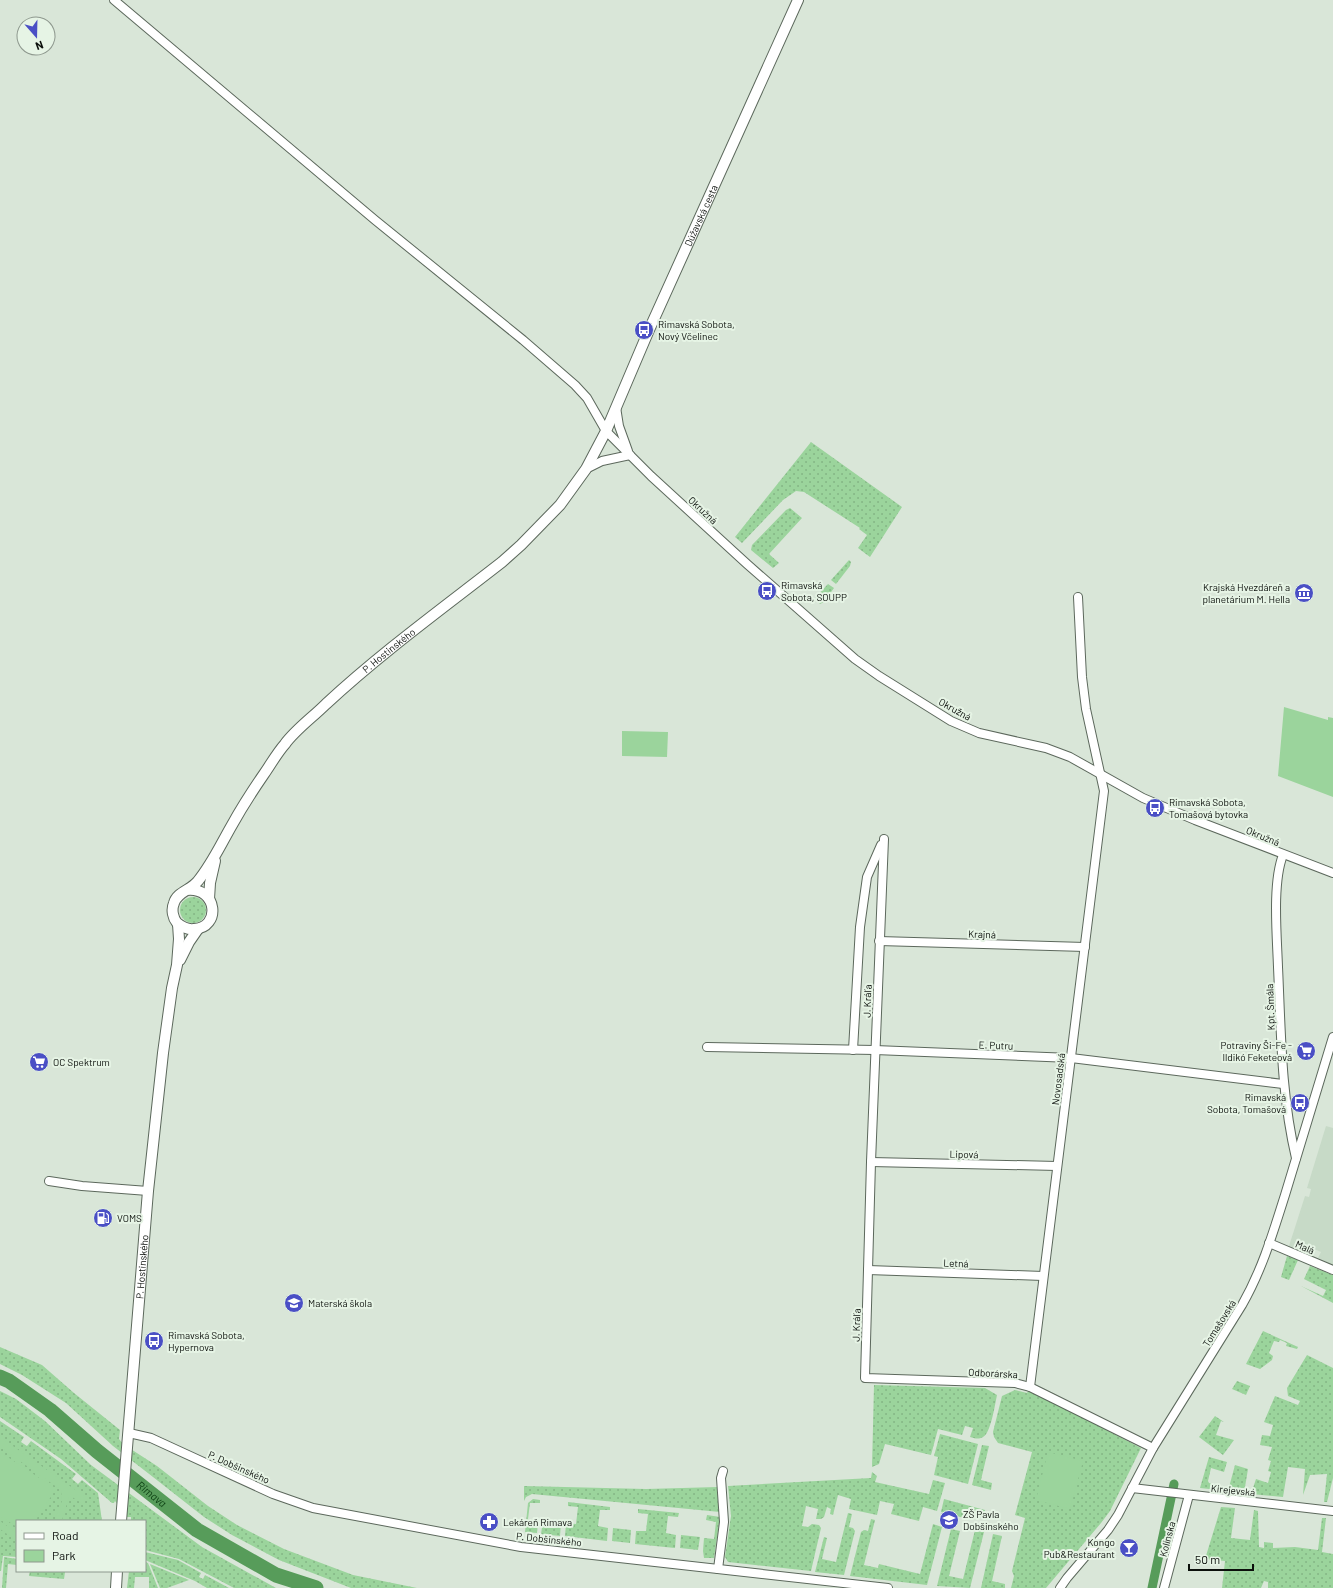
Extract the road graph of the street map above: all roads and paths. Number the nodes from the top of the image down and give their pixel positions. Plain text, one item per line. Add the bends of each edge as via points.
1 (114, 0) edge
2 (798, 0) edge
3 (616, 407) junction
4 (606, 431) junction
5 (630, 455) junction
6 (586, 469) junction
7 (1078, 597) dead end
8 (1100, 773) junction
9 (216, 855) junction
10 (1283, 855) junction
11 (1333, 873) edge
12 (187, 890) junction
13 (209, 899) junction
14 (178, 924) junction
15 (198, 929) junction
16 (879, 941) junction
17 (1085, 947) junction
18 (177, 965) junction
19 (1333, 1037) edge
20 (707, 1048) dead end
21 (853, 1050) junction
22 (875, 1050) junction
23 (1071, 1058) junction
24 (1283, 1084) junction
25 (1296, 1159) junction
26 (871, 1162) junction
27 (1057, 1166) junction
28 (49, 1181) dead end
29 (148, 1191) junction
30 (1269, 1243) junction
31 (868, 1270) junction
32 (1333, 1270) edge
33 (1044, 1276) junction
34 (865, 1378) joint
35 (1030, 1387) junction
36 (129, 1437) junction
37 (1153, 1448) junction
38 (723, 1471) dead end
39 (1132, 1488) junction
40 (1189, 1495) junction
41 (1333, 1511) edge
42 (122, 1518) edge
43 (718, 1569) junction
44 (117, 1572) edge
45 (116, 1588) edge
46 (888, 1588) edge
47 (1060, 1588) edge
48 (1164, 1588) edge

1 - 4 street, Okružná via 565,376 587,398
2 - 3 street, Dúžavská cesta
3 - 4 street, Dúžavská cesta
3 - 5 street, Okružná via 619,426
4 - 5 street, Okružná
4 - 6 street, P. Hostinského
5 - 6 street, P. Hostinského via 602,461
5 - 8 street, Okružná via 834,642 879,676 952,721 979,733 1046,748
6 - 9 street, P. Hostinského via 560,505 521,546 347,685 285,743 232,824
7 - 8 street, Novosadská via 1082,677
8 - 10 street, Okružná via 1143,798
8 - 17 street, Novosadská via 1104,791
9 - 12 street, P. Hostinského via 200,879
9 - 13 street, P. Hostinského
10 - 11 street, Okružná
10 - 24 street, Kpt. Šmála via 1279,870 1277,929
12 - 13 street via 199,891
12 - 14 street, P. Hostinského via 173,903 173,915
13 - 15 street, P. Hostinského via 211,916 204,926
14 - 15 street via 186,929
14 - 18 street, P. Hostinského via 180,931
15 - 18 street, P. Hostinského
16 - 17 street, Krajná
16 - 21 street, J. Kráľa via 884,839 867,877 860,927
16 - 22 street, J. Kráľa
17 - 23 street, Novosadská
18 - 29 street, P. Hostinského via 163,1053
19 - 25 street, Tomašovská
20 - 21 street, E. Putru
21 - 22 street, E. Putru
22 - 23 street, E. Putru
22 - 26 street, J. Kráľa
23 - 24 street, E. Putru
23 - 27 street, Novosadská
24 - 25 street, Kpt. Šmála
25 - 30 street, Tomašovská
26 - 27 street, Lipová
26 - 31 street, J. Kráľa
27 - 33 street, Novosadská
28 - 29 street
29 - 36 street, P. Hostinského
30 - 32 street, Malá
30 - 37 street, Tomašovská via 1254,1284
31 - 33 street, Letná
31 - 34 street, J. Kráľa
33 - 35 street, Novosadská
34 - 35 street, Odborárska via 1015,1383
35 - 37 street, Odborárska
36 - 42 street, P. Hostinského
36 - 43 street, P. Dobšinského via 151,1438 273,1494 313,1508 521,1547
37 - 39 street, Tomašovská
38 - 43 street via 721,1478 724,1522
39 - 40 street, Kirejevská
39 - 47 street, Tomašovská via 1108,1530
40 - 41 street, Kirejevská
40 - 48 street, Kolínska
43 - 46 street, P. Dobšinského
44 - 45 street

